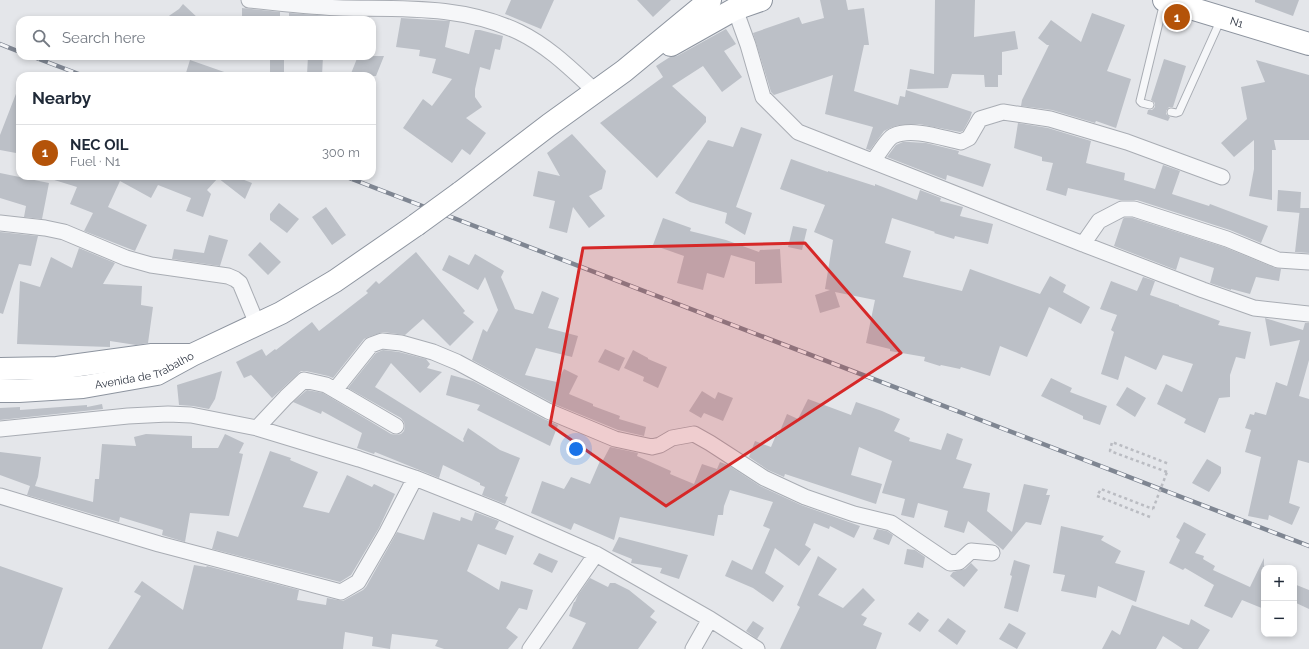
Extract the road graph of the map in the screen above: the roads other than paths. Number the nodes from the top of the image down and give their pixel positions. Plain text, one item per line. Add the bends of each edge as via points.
1 (249, 0) edge
2 (710, 0) edge
3 (761, 0) edge
4 (1164, 0) edge
5 (735, 9) junction
6 (1221, 18) junction
7 (1309, 44) edge
8 (624, 71) junction
9 (595, 91) junction
10 (1150, 105) dead end
11 (1171, 112) dead end
12 (873, 161) junction
13 (1222, 177) dead end
14 (0, 223) edge
15 (1083, 244) junction
16 (1309, 262) edge
17 (1309, 314) edge
18 (257, 324) junction
19 (192, 355) junction
20 (0, 369) edge
21 (335, 390) junction
22 (0, 391) edge
23 (396, 426) dead end
24 (257, 428) junction
25 (0, 429) edge
26 (415, 478) junction
27 (0, 496) edge
28 (992, 553) dead end
29 (596, 554) junction
30 (710, 619) junction
31 (530, 649) edge
32 (693, 649) edge
33 (757, 649) edge

1 - 9 street via 338,7 438,10 497,22 550,50
2 - 8 highway
3 - 5 highway
4 - 6 highway, N1
4 - 10 lane via 1140,101 1142,104
5 - 8 highway
5 - 12 street via 763,97 798,132
6 - 7 highway, N1
6 - 11 lane via 1179,112
8 - 9 highway
9 - 18 highway, bridge via 460,193 335,281 282,313
12 - 13 street via 892,136 909,132 961,142 969,138 980,119 1003,112 1050,119 1120,140
12 - 15 street
14 - 18 street via 64,232 126,258 151,265 228,276 240,283
15 - 16 street via 1099,222 1122,209 1134,209 1227,239 1278,260
15 - 17 street via 1254,308
18 - 19 highway
19 - 20 highway, Avenida de Trabalho via 152,355 57,368
19 - 22 highway, Avenida de Trabalho via 157,374 83,387
21 - 23 street
21 - 24 street via 304,380
21 - 28 street via 371,346 382,341 402,344 433,352 457,362 548,411 615,439 652,447 672,438 694,434 764,478 805,497 854,514 892,523 950,562 959,562 971,551
24 - 25 street via 191,415 168,414
24 - 26 street
26 - 27 street via 358,582 341,592 159,544
26 - 29 street
29 - 30 street
29 - 31 street
30 - 32 street
30 - 33 street

